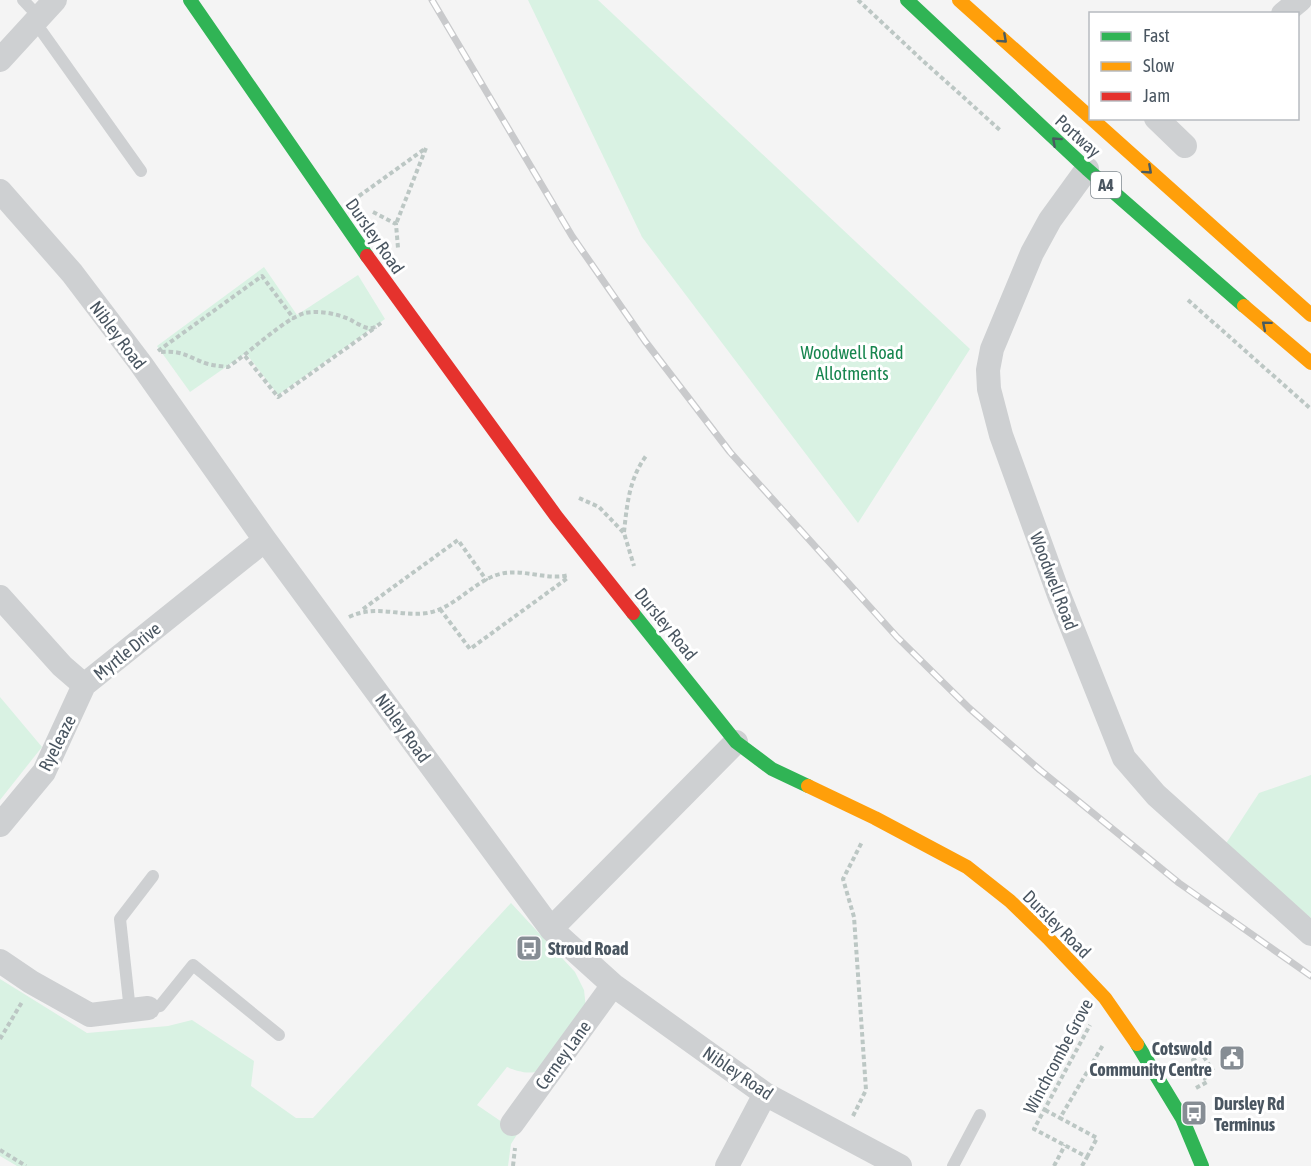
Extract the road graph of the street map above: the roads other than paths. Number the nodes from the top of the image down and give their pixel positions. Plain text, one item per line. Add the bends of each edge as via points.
1 (190, 0) edge
2 (907, 0) edge
3 (959, 0) edge
4 (1300, 0) edge
5 (38, 10) edge
6 (1285, 12) edge
7 (0, 60) edge
8 (1089, 116) edge
9 (1093, 120) edge
10 (1158, 120) edge
11 (1185, 146) dead end
12 (1087, 169) junction
13 (141, 171) dead end
14 (0, 191) edge
15 (1311, 315) edge
16 (1311, 363) edge
17 (265, 540) junction
18 (0, 597) edge
19 (84, 685) junction
20 (736, 742) junction
21 (0, 825) edge
22 (153, 876) dead end
23 (551, 929) junction
24 (1311, 934) edge
25 (0, 961) edge
26 (613, 985) junction
27 (139, 1010) junction
28 (279, 1035) dead end
29 (765, 1094) junction
30 (980, 1116) dead end
31 (512, 1124) dead end
32 (727, 1166) edge
33 (900, 1166) edge
34 (953, 1166) edge
35 (1202, 1166) edge

1 - 20 main road, Dursley Road via 402,306 556,516
12 -> 2 main road, Portway / A4
3 -> 8 main road, Portway / A4
4 - 6 street
5 - 7 street
5 - 13 lane
9 -> 15 main road, Portway / A4
10 - 11 street
16 -> 12 main road, Portway / A4
12 - 24 street, Woodwell Road via 1036,245 992,349 989,389 1001,435 1124,758 1156,795
14 - 17 street, Nibley Road via 72,273
17 - 19 street, Myrtle Drive
17 - 23 street, Nibley Road
18 - 19 street, Myrtle Drive
19 - 21 street, Ryeleaze via 44,772
20 - 23 street
20 - 35 main road, Dursley Road via 772,770 967,867 1002,894 1105,998 1173,1102
22 - 27 lane via 120,919
23 - 26 street, Nibley Road
25 - 27 street via 90,1016
26 - 29 street, Nibley Road
26 - 31 street, Cerney Lane
27 - 28 lane via 160,1006 193,965
29 - 32 street
29 - 33 street, Nibley Road
30 - 34 lane

